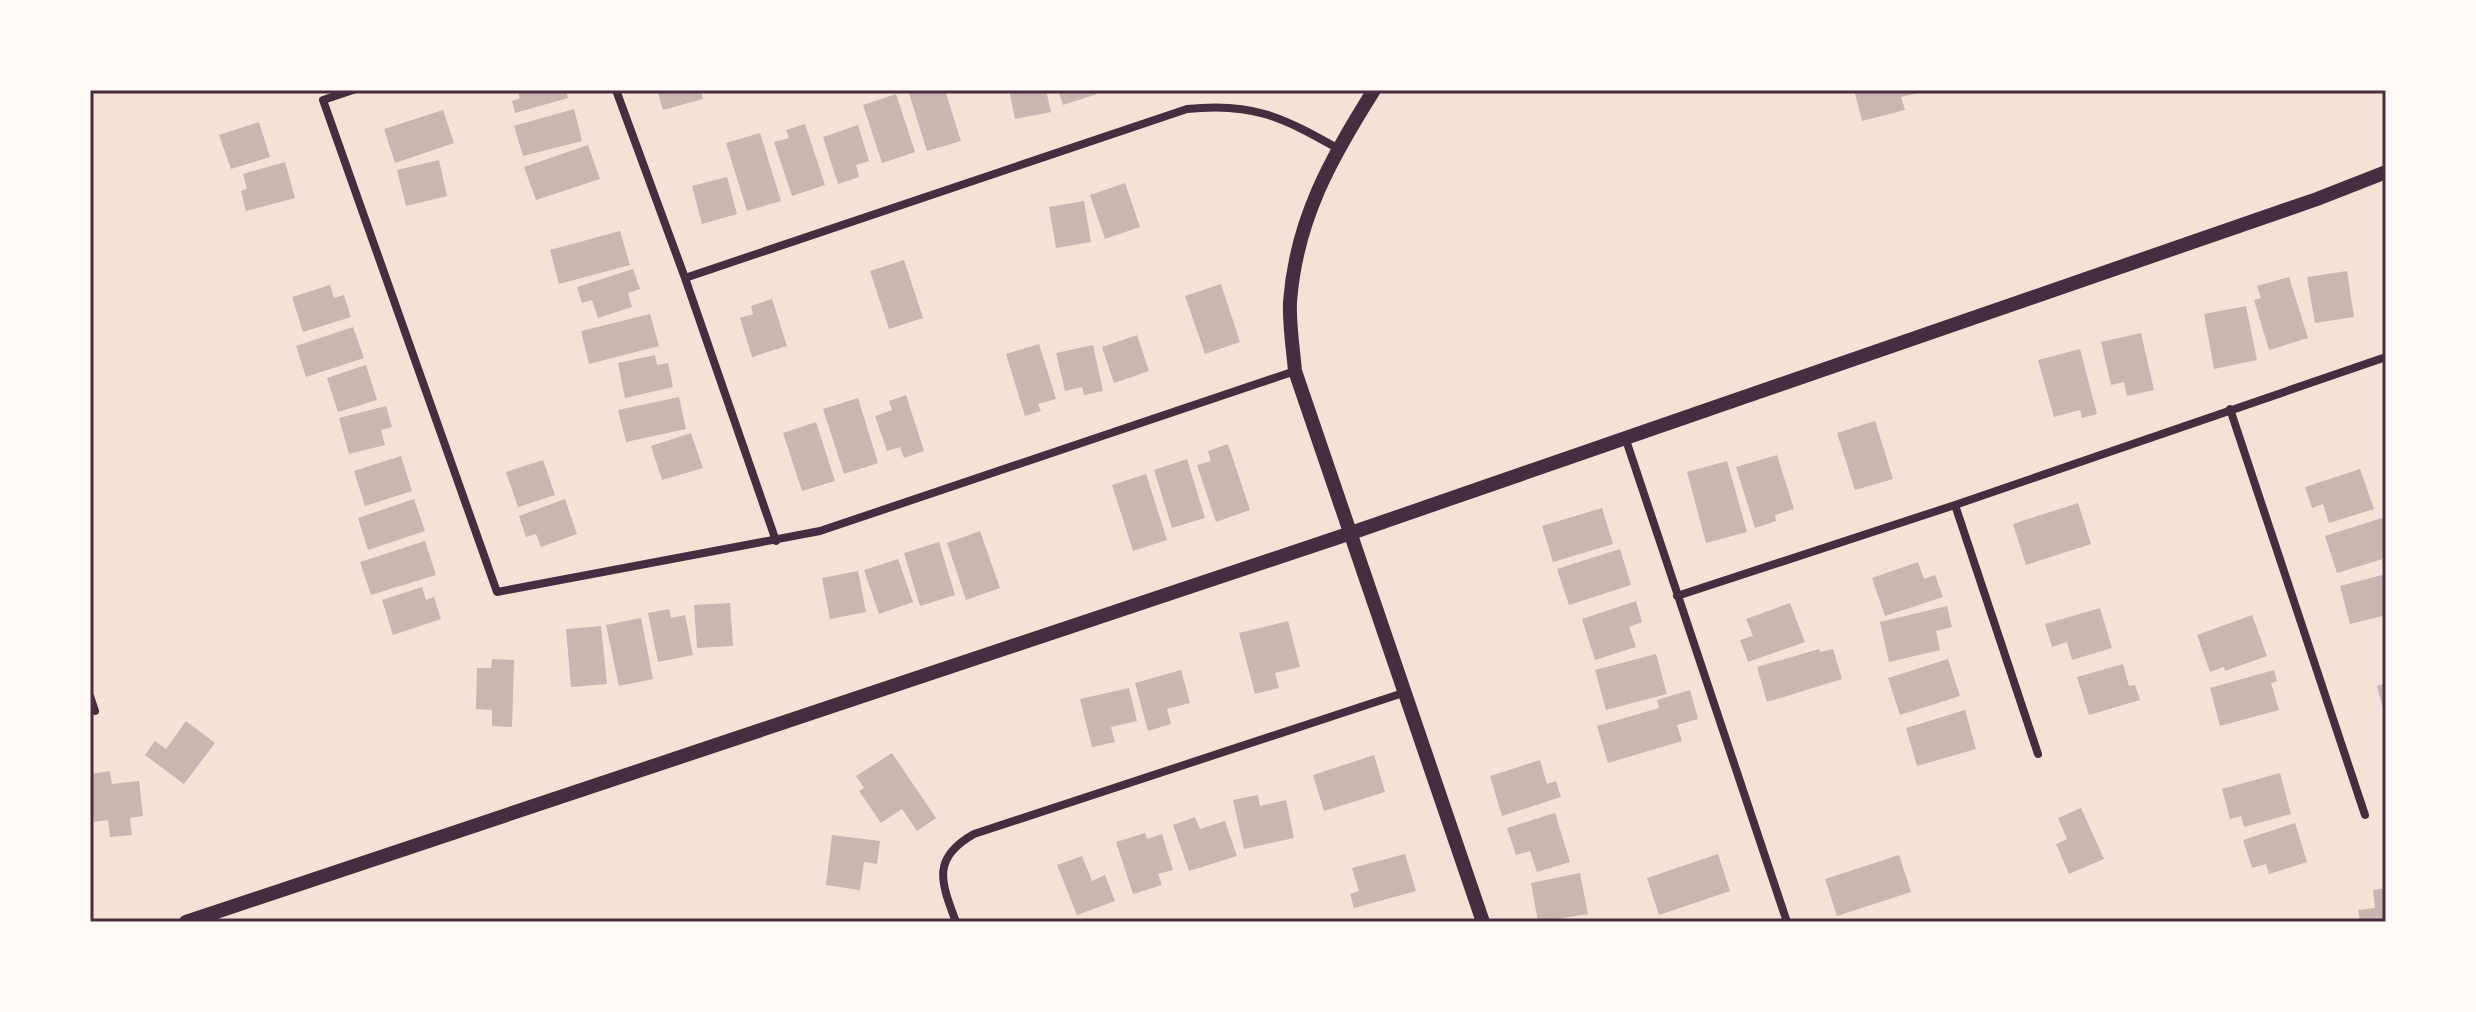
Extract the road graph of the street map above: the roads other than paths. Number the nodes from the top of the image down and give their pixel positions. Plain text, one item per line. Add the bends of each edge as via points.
1 (353, 90) edge
2 (616, 90) edge
3 (1374, 90) edge
4 (1337, 148) junction
5 (2386, 172) edge
6 (685, 278) junction
7 (2386, 357) edge
8 (1295, 371) junction
9 (2230, 409) junction
10 (1625, 437) junction
11 (1955, 505) junction
12 (1351, 533) junction
13 (776, 541) junction
14 (1677, 596) junction
15 (1403, 693) junction
16 (90, 696) edge
17 (95, 711) dead end
18 (2038, 754) dead end
19 (2365, 815) dead end
20 (186, 922) edge
21 (956, 922) edge
22 (1483, 922) edge
23 (1787, 922) edge

1 - 13 street via 323,100 497,592
2 - 6 street
3 - 4 street
4 - 6 street via 1255,109 1187,109
4 - 8 street via 1310,205 1297,253 1290,304
5 - 10 street
6 - 13 street
7 - 9 street
8 - 12 street
8 - 13 street via 820,531
9 - 11 street
9 - 19 street
10 - 12 street
10 - 14 street
11 - 14 street
11 - 18 street
12 - 15 street
12 - 20 street
14 - 23 street
15 - 21 street via 974,834 957,844 944,863 944,890
15 - 22 street
16 - 17 street

